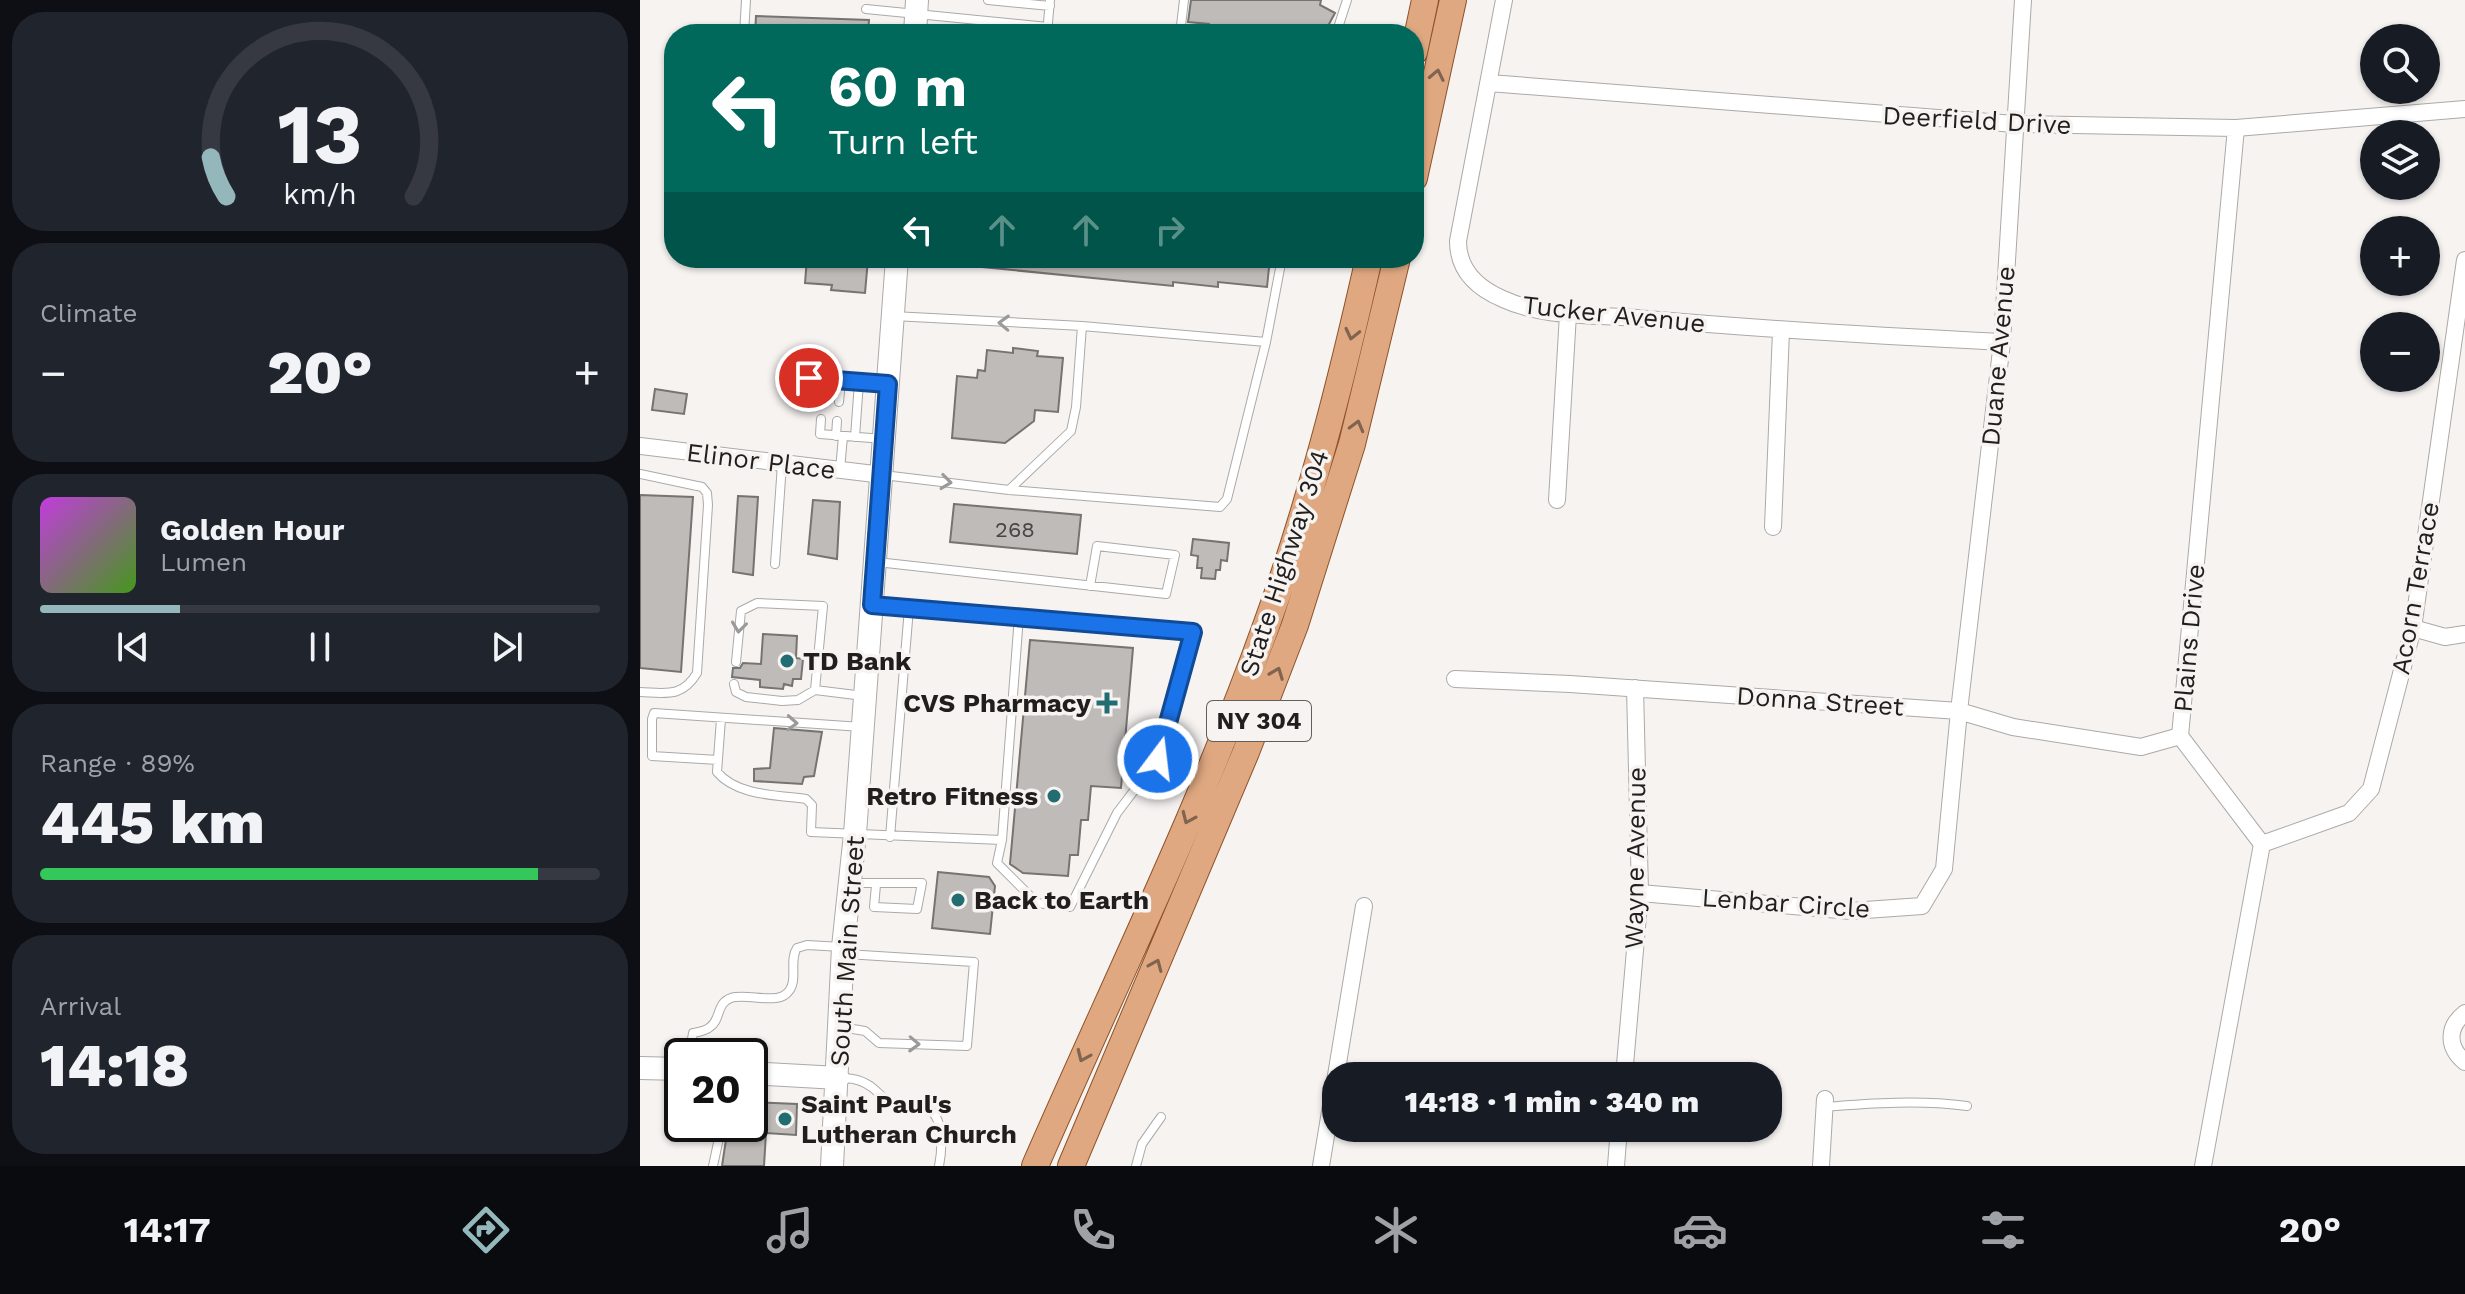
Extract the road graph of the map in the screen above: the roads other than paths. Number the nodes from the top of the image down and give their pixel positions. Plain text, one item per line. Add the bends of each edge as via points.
1 (746, 0) edge
2 (875, 0) edge
3 (988, 0) edge
4 (1184, 0) edge
5 (1347, 0) edge
6 (1425, 0) edge
7 (1453, 0) edge
8 (1504, 0) edge
9 (2023, 0) edge
10 (1050, 3) edge
11 (917, 16) edge
12 (745, 24) edge
13 (991, 24) edge
14 (1048, 24) edge
15 (1181, 24) edge
16 (1339, 24) edge
17 (1420, 24) edge
18 (1489, 83) junction
19 (2465, 109) edge
20 (2015, 124) junction
21 (2236, 128) junction
22 (1424, 132) edge
23 (2465, 260) edge
24 (896, 268) edge
25 (1280, 268) edge
26 (1367, 268) edge
27 (1395, 268) edge
28 (1568, 314) junction
29 (892, 316) junction
30 (1082, 326) junction
31 (1781, 331) junction
32 (1266, 342) junction
33 (2002, 342) junction
34 (809, 378) dead end
35 (825, 379) junction
36 (841, 380) junction
37 (859, 382) junction
38 (888, 384) junction
39 (823, 400) dead end
40 (839, 402) dead end
41 (821, 419) dead end
42 (837, 421) dead end
43 (840, 436) junction
44 (855, 437) junction
45 (885, 440) junction
46 (640, 446) edge
47 (782, 464) junction
48 (840, 470) junction
49 (640, 474) edge
50 (883, 475) junction
51 (1009, 490) junction
52 (1557, 500) dead end
53 (1773, 527) dead end
54 (876, 562) junction
55 (775, 564) dead end
56 (1090, 586) junction
57 (872, 605) junction
58 (909, 608) junction
59 (1019, 616) junction
60 (2413, 628) junction
61 (2465, 634) edge
62 (736, 662) dead end
63 (1455, 679) dead end
64 (734, 684) dead end
65 (1635, 688) junction
66 (815, 690) junction
67 (640, 692) edge
68 (865, 696) junction
69 (1959, 711) junction
70 (721, 719) junction
71 (863, 727) junction
72 (2180, 736) junction
73 (718, 760) junction
74 (855, 834) junction
75 (890, 837) junction
76 (1002, 840) junction
77 (2262, 844) junction
78 (848, 883) junction
79 (876, 885) junction
80 (1640, 893) junction
81 (1364, 906) dead end
82 (843, 950) junction
83 (2465, 1013) edge
84 (841, 1027) junction
85 (692, 1038) edge
86 (1625, 1062) edge
87 (2465, 1062) edge
88 (640, 1068) edge
89 (664, 1069) edge
90 (768, 1074) edge
91 (838, 1078) junction
92 (1825, 1103) joint
93 (1967, 1106) dead end
94 (1161, 1117) dead end
95 (718, 1142) edge
96 (1618, 1142) edge
97 (713, 1166) edge
98 (832, 1166) edge
99 (939, 1166) edge
100 (1035, 1166) edge
101 (1071, 1166) edge
102 (1136, 1166) edge
103 (1321, 1166) edge
104 (1616, 1166) edge
105 (1821, 1166) edge
106 (2203, 1166) edge

1 - 12 lane
2 - 11 lane via 866,9
3 - 10 lane
4 - 15 lane
5 - 16 lane
6 - 17 main road
22 -> 7 main road
8 - 18 street, Tucker Avenue
9 - 20 street, Duane Avenue
10 - 14 lane
11 - 13 lane
18 - 20 street, Deerfield Drive
18 - 28 street, Tucker Avenue via 1460,228 1460,261 1470,277 1502,299
19 - 21 street, Deerfield Drive
20 - 21 street, Deerfield Drive
20 - 33 street, Duane Avenue
21 - 72 street, Plains Drive
23 - 60 street, Acorn Terrace
24 - 29 street, South Main Street
25 - 32 lane
26 -> 100 main road, State Highway 304 / NY 304 via 1324,446 1266,627
101 -> 27 main road, State Highway 304 / NY 304 via 1299,613 1352,444
28 - 31 street, Tucker Avenue
28 - 52 street
30 -> 29 lane
29 - 38 street, South Main Street
30 - 32 lane
30 - 51 lane via 1071,431
31 - 33 street, Tucker Avenue
31 - 53 street
32 - 51 lane via 1224,505
33 - 69 street, Duane Avenue
34 - 35 lane
35 - 36 lane
35 - 39 lane
36 - 37 lane
36 - 40 lane
37 - 38 lane
37 - 44 lane
38 - 45 street, South Main Street
41 - 43 lane via 820,434
42 - 43 lane
43 - 44 lane
43 - 48 lane
44 - 45 lane
45 - 50 street, South Main Street
46 - 47 street, Elinor Place
47 - 48 street, Elinor Place
47 - 55 lane
48 - 50 street, Elinor Place
49 - 67 lane via 702,487 708,505 697,673 689,687 671,693
50 -> 51 lane
50 - 54 street, South Main Street
54 - 56 lane
54 - 57 street, South Main Street
56 - 56 lane via 1166,594 1175,555 1097,546
57 - 58 lane
57 - 68 street, South Main Street
58 - 59 lane
58 - 75 lane
59 - 76 lane
59 - 76 lane via 1193,632 1158,759 1117,813 1070,907 1037,903 997,863
60 - 61 street via 2445,637
60 - 77 street, Acorn Terrace via 2371,789 2349,813
66 -> 62 lane via 823,606 757,603 741,611
63 - 65 street, Donna Street
64 - 66 lane via 746,697 782,701 798,700
65 - 69 street, Donna Street
65 - 80 street, Wayne Avenue
66 - 68 lane
68 - 71 street, South Main Street
69 - 72 street, Donna Street via 2013,727 2141,747
69 - 80 street, Lenbar Circle via 1944,869 1922,906 1851,911
70 -> 71 lane
70 - 73 lane
70 - 73 lane via 654,713 652,719 652,756
71 - 74 street, South Main Street
72 - 77 street, Plains Drive
73 - 74 lane via 722,778 750,791 806,799 812,805 811,832
74 - 75 lane
74 - 78 street, South Main Street
75 - 76 lane
77 - 106 street
78 - 79 lane
78 - 82 street, South Main Street
79 - 79 lane via 874,907 917,909 922,883
80 - 86 street, Wayne Avenue
81 - 103 street
82 - 84 street, South Main Street
84 -> 82 lane via 865,1031 879,1043 967,1046 974,962
82 - 85 lane via 797,948 788,993 726,1000 709,1029 693,1033
83 - 87 street via 2451,1035
84 - 91 street, South Main Street
88 - 89 street
90 - 91 street
91 - 98 street, South Main Street
91 - 99 lane via 856,1078 888,1101 932,1111 940,1136
92 - 93 lane
92 - 105 street
94 - 102 lane via 1142,1144
95 - 97 lane
96 - 104 street

